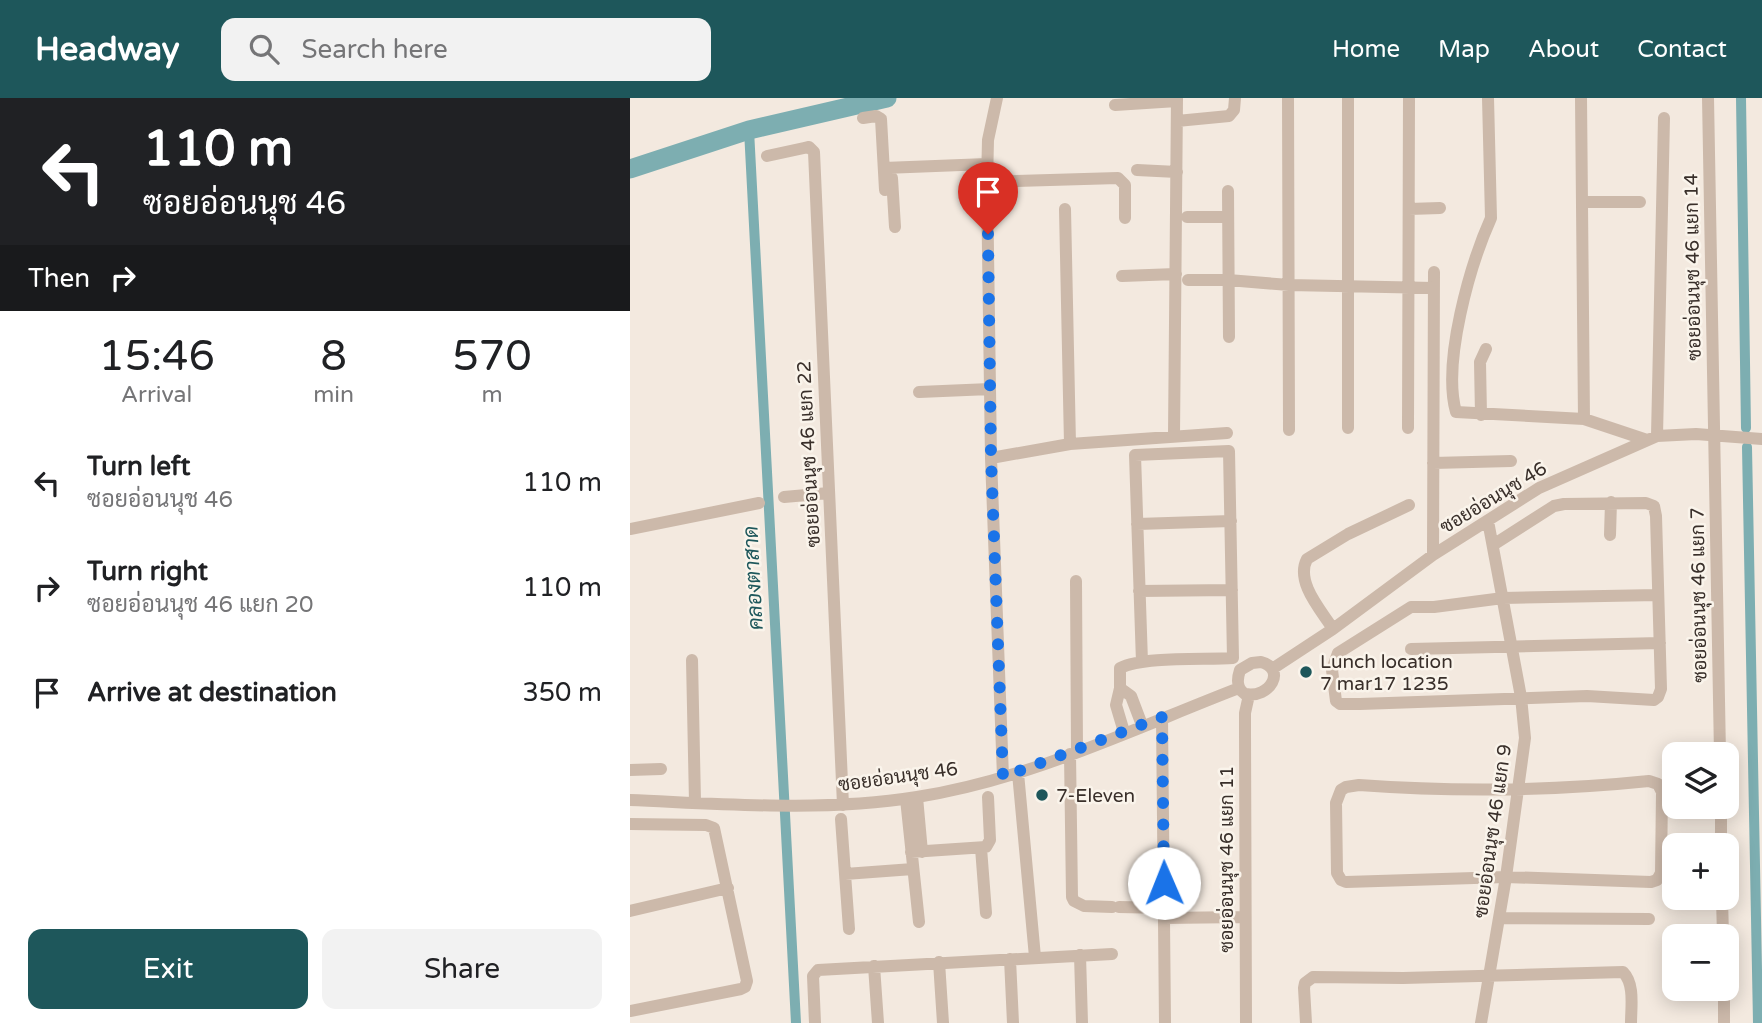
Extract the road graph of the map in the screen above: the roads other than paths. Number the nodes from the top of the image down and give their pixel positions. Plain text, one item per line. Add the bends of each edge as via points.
1 (997, 98) edge
2 (1235, 98) edge
3 (1288, 98) edge
4 (1348, 98) edge
5 (1409, 98) edge
6 (1488, 98) edge
7 (1581, 98) edge
8 (1708, 98) edge
9 (1177, 100) edge
10 (1115, 105) dead end
11 (863, 118) dead end
12 (1664, 118) dead end
13 (1177, 121) junction
14 (767, 156) dead end
15 (987, 164) junction
16 (888, 168) junction
17 (1137, 170) dead end
18 (1177, 172) junction
19 (986, 182) junction
20 (885, 190) dead end
21 (1228, 191) dead end
22 (1582, 202) junction
23 (1640, 202) dead end
24 (1440, 208) dead end
25 (1065, 209) dead end
26 (1409, 209) junction
27 (1186, 217) dead end
28 (1228, 217) junction
29 (1125, 218) dead end
30 (895, 227) dead end
31 (1434, 272) dead end
32 (1122, 276) dead end
33 (1182, 277) junction
34 (1228, 280) junction
35 (1289, 285) junction
36 (1348, 287) junction
37 (1409, 288) junction
38 (1434, 288) junction
39 (1229, 337) dead end
40 (1486, 349) dead end
41 (990, 389) junction
42 (919, 392) dead end
43 (1482, 415) junction
44 (1584, 419) junction
45 (1348, 428) dead end
46 (1408, 428) dead end
47 (1289, 430) dead end
48 (1227, 433) dead end
49 (1714, 435) junction
50 (1174, 436) junction
51 (1652, 438) junction
52 (1762, 439) edge
53 (1070, 444) junction
54 (991, 458) junction
55 (1511, 461) dead end
56 (1433, 463) junction
57 (829, 493) junction
58 (784, 497) dead end
59 (1611, 502) junction
60 (759, 503) dead end
61 (1409, 505) dead end
62 (1488, 521) junction
63 (1231, 522) junction
64 (1137, 524) junction
65 (630, 529) edge
66 (1610, 535) dead end
67 (1493, 545) junction
68 (1433, 555) junction
69 (1076, 582) dead end
70 (1232, 590) junction
71 (1139, 591) junction
72 (1658, 595) junction
73 (1503, 598) junction
74 (1333, 629) junction
75 (1660, 643) junction
76 (1510, 646) junction
77 (1411, 649) dead end
78 (692, 660) dead end
79 (1142, 662) junction
80 (1272, 669) junction
81 (1120, 688) junction
82 (1244, 691) junction
83 (1521, 697) junction
84 (1162, 717) junction
85 (1142, 725) junction
86 (1124, 732) junction
87 (1720, 742) edge
88 (1073, 752) junction
89 (661, 769) dead end
90 (630, 770) edge
91 (1018, 773) junction
92 (1003, 777) junction
93 (1519, 788) junction
94 (988, 797) dead end
95 (911, 798) junction
96 (630, 800) edge
97 (695, 802) junction
98 (843, 805) junction
99 (841, 819) dead end
100 (630, 824) edge
101 (981, 848) junction
102 (916, 852) junction
103 (912, 869) junction
104 (845, 874) junction
105 (1506, 877) junction
106 (728, 888) junction
107 (630, 911) edge
108 (1164, 913) junction
109 (986, 914) dead end
110 (1245, 917) junction
111 (1499, 918) junction
112 (1649, 919) dead end
113 (919, 922) dead end
114 (849, 929) dead end
115 (1112, 954) dead end
116 (1080, 955) junction
117 (1035, 957) junction
118 (1010, 959) junction
119 (939, 962) junction
120 (874, 966) junction
121 (1490, 974) junction
122 (1724, 1001) edge
123 (630, 1011) edge
124 (816, 1023) edge
125 (878, 1023) edge
126 (943, 1023) edge
127 (1013, 1023) edge
128 (1082, 1023) edge
129 (1165, 1023) edge
130 (1246, 1023) edge
131 (1306, 1023) edge
132 (1481, 1023) edge
133 (1631, 1023) edge
134 (1724, 1023) edge

1 - 15 street
2 - 13 street via 1229,116
3 - 35 street
4 - 36 street
5 - 26 street
6 - 43 street via 1491,218 1455,335 1453,401 1456,412
7 - 22 street
8 - 49 street, ซอยอ่อนนุช 46 แยก 14
9 - 10 street
9 - 13 street
11 - 16 street via 881,120
12 - 51 street
13 - 18 street
14 - 57 street, ซอยอ่อนนุช 46 แยก 22 via 804,148 814,152
15 - 16 street
15 - 19 street
16 - 20 street
16 - 30 street
17 - 18 street
18 - 33 street
19 - 29 street via 1118,178 1125,185
19 - 41 street
21 - 28 street
22 - 23 street
22 - 44 street
24 - 26 street
25 - 53 street
26 - 37 street
27 - 28 street
28 - 34 street
31 - 38 street
32 - 33 street
33 - 34 street
33 - 50 street
34 - 35 street
34 - 39 street
35 - 36 street
35 - 47 street
36 - 37 street
36 - 45 street
37 - 38 street
37 - 46 street
38 - 56 street
40 - 43 street via 1480,362
41 - 42 street
41 - 54 street
43 - 44 street
44 - 51 street
48 - 50 street
49 - 51 street, ซอยอ่อนนุช 46
49 - 52 street, ซอยอ่อนนุช 46
49 - 87 street, ซอยอ่อนนุช 46 แยก 7
50 - 53 street
51 - 62 street, ซอยอ่อนนุช 46 via 1539,488
53 - 54 street
54 - 92 street
55 - 56 street
56 - 68 street
57 - 58 street
57 - 98 street, ซอยอ่อนนุช 46 แยก 22
59 - 66 street
59 - 67 street via 1555,506
59 - 72 street via 1654,506
60 - 65 street
61 - 74 street via 1307,559 1304,581
62 - 67 street, ซอยอ่อนนุช 46 แยก 9
62 - 68 street, ซอยอ่อนนุช 46
63 - 64 street
63 - 64 street via 1229,451 1135,455
63 - 70 street
64 - 71 street
67 - 73 street, ซอยอ่อนนุช 46 แยก 9
68 - 74 street, ซอยอ่อนนุช 46
69 - 88 street
70 - 71 street
70 - 79 street via 1233,659
71 - 79 street
72 - 73 street
72 - 75 street
73 - 76 street, ซอยอ่อนนุช 46 แยก 9
73 - 83 street via 1410,607 1338,653 1332,670 1335,698 1344,704
74 - 80 street, ซอยอ่อนนุช 46
75 - 76 street
75 - 83 street via 1661,689 1654,700
76 - 77 street
76 - 83 street, ซอยอ่อนนุช 46 แยก 9
78 - 97 street
79 - 81 street via 1120,668
80 - 82 street via 1273,679 1266,691
80 - 82 street via 1261,662 1246,665 1238,677
81 - 85 street via 1131,696
81 - 86 street via 1116,705
82 - 84 street, ซอยอ่อนนุช 46
82 - 110 street, ซอยอ่อนนุช 46 แยก 11
83 - 93 street, ซอยอ่อนนุช 46 แยก 9 via 1525,738
84 - 85 street, ซอยอ่อนนุช 46
84 - 108 street
85 - 86 street, ซอยอ่อนนุช 46
86 - 88 street, ซอยอ่อนนุช 46
88 - 91 street, ซอยอ่อนนุช 46
88 - 108 street via 1074,901 1084,906
89 - 90 street
91 - 92 street, ซอยอ่อนนุช 46
91 - 117 street
92 - 95 street, ซอยอ่อนนุช 46
93 - 105 street, ซอยอ่อนนุช 46 แยก 9
93 - 105 street via 1658,784 1662,792 1661,873 1651,883
93 - 105 street via 1441,791 1359,785 1341,790 1336,803 1337,873 1342,880
94 - 101 street via 990,840
95 - 98 street, ซอยอ่อนนุช 46
95 - 102 street
96 - 97 street, ซอยอ่อนนุช 46
97 - 98 street, ซอยอ่อนนุช 46
99 - 104 street
100 - 106 street via 711,826
101 - 102 street
101 - 109 street
102 - 103 street
103 - 104 street
103 - 113 street
104 - 114 street
105 - 111 street, ซอยอ่อนนุช 46 แยก 9
106 - 107 street
106 - 123 street via 745,987
108 - 110 street
108 - 129 street
110 - 130 street, ซอยอ่อนนุช 46 แยก 11
111 - 112 street
111 - 121 street, ซอยอ่อนนุช 46 แยก 9
115 - 116 street
116 - 117 street
116 - 128 street
117 - 118 street
118 - 119 street
118 - 127 street
119 - 120 street
119 - 126 street
120 - 124 street via 814,972
120 - 125 street
121 - 131 street via 1313,976 1304,988
121 - 132 street, ซอยอ่อนนุช 46 แยก 9
121 - 133 street via 1623,972 1631,985
122 - 134 street

